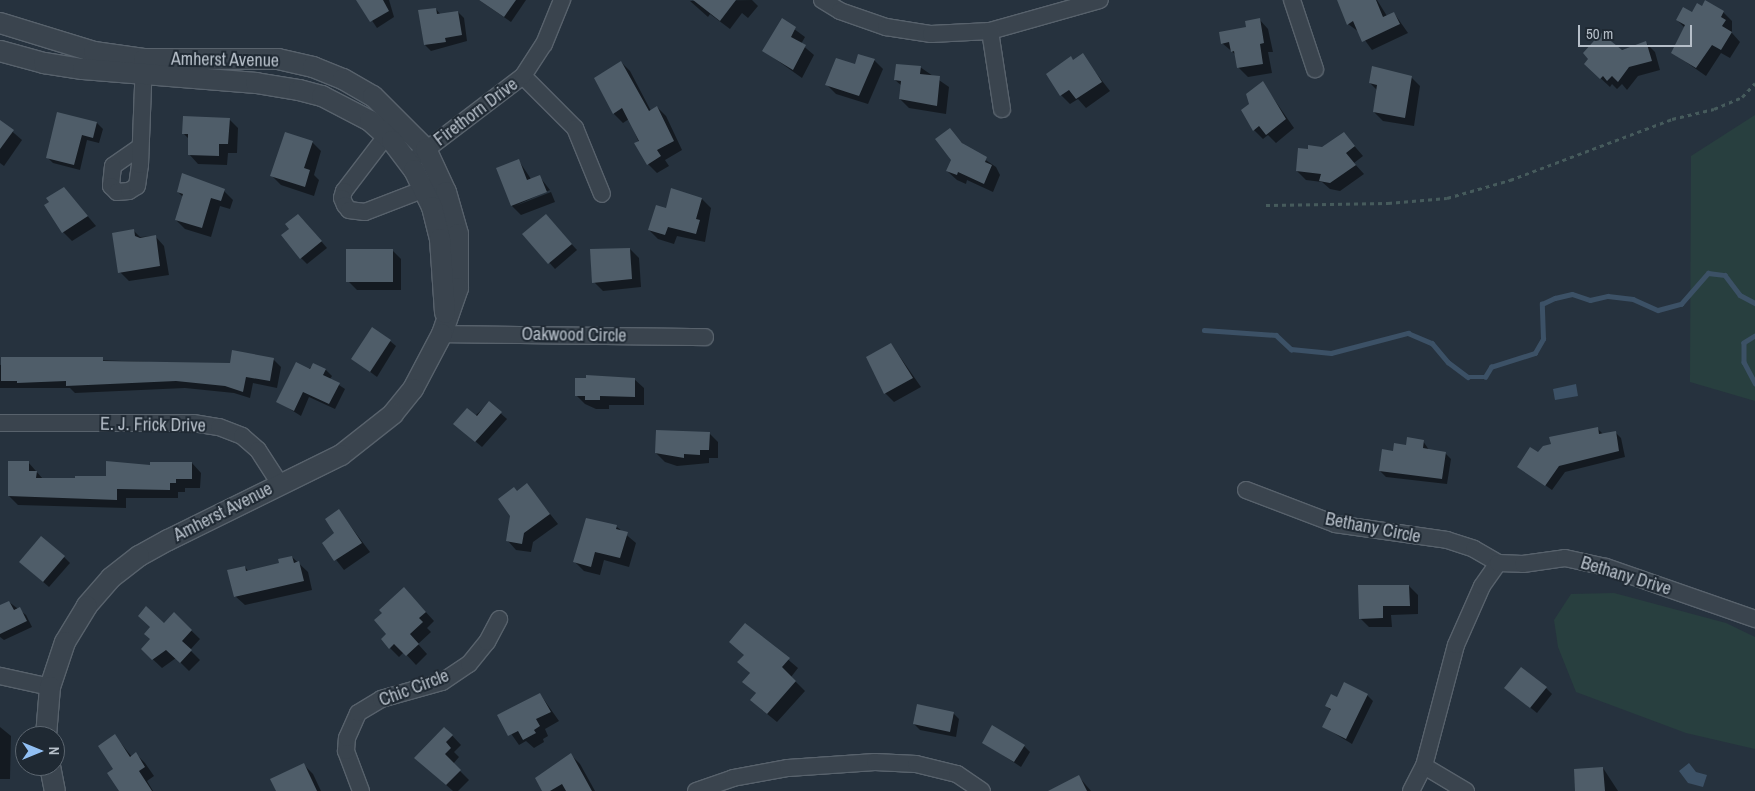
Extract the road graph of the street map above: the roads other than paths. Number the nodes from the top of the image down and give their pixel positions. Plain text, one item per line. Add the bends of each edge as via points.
1 (562, 0) edge
2 (822, 0) edge
3 (1100, 0) edge
4 (1292, 0) edge
5 (842, 6) edge
6 (0, 23) edge
7 (990, 31) junction
8 (0, 51) edge
9 (144, 67) junction
10 (1315, 69) dead end
11 (524, 76) junction
12 (1002, 109) dead end
13 (399, 120) junction
14 (386, 135) junction
15 (140, 147) dead end
16 (426, 149) junction
17 (408, 163) junction
18 (432, 186) junction
19 (602, 194) dead end
20 (444, 326) junction
21 (705, 338) dead end
22 (0, 423) edge
23 (280, 484) junction
24 (1246, 490) dead end
25 (1498, 563) junction
26 (499, 619) dead end
27 (1755, 619) edge
28 (0, 676) edge
29 (50, 688) junction
30 (47, 726) edge
31 (1424, 766) junction
32 (52, 776) edge
33 (55, 791) edge
34 (361, 791) edge
35 (696, 791) edge
36 (982, 791) edge
37 (1411, 791) edge
38 (1466, 791) edge

1 - 11 street, Firethorn Drive via 544,44
2 - 5 street
3 - 7 street
4 - 10 street
5 - 7 street via 886,27 931,34
6 - 9 street, Amherst Avenue
7 - 12 street
8 - 9 street, Amherst Avenue via 44,63
9 - 13 street, Amherst Avenue via 270,58 313,67 373,96
9 - 14 street, Amherst Avenue via 299,90 344,106
9 - 15 street
11 - 16 street, Firethorn Drive
11 - 19 street via 575,128
13 - 14 street
13 - 16 street, Amherst Avenue
14 - 17 street, Amherst Avenue
14 - 18 street via 344,191 342,198 349,210 364,212
16 - 17 street, Firethorn Drive
16 - 18 street, Amherst Avenue
17 - 18 street, Amherst Avenue
18 - 20 street, Amherst Avenue via 458,234 458,288
20 - 21 street, Oakwood Circle
20 - 23 street, Amherst Avenue via 413,389 393,414 341,455
22 - 23 street, E. J. Frick Drive via 193,423 219,427 242,436 258,450
23 - 29 street, Amherst Avenue via 153,548 111,578 87,606 65,642
24 - 25 street, Bethany Circle via 1336,524 1448,540 1474,548
25 - 27 street, Bethany Drive via 1523,564 1565,558 1606,567
25 - 31 street via 1482,586 1456,645
26 - 34 street, Chic Circle via 487,642 469,664 442,682 381,699 358,713 347,738 346,751
28 - 29 street
29 - 30 street, Amherst Avenue
31 - 37 street
31 - 38 street
32 - 33 street
35 - 36 street via 734,778 788,768 875,762 916,764 957,774

